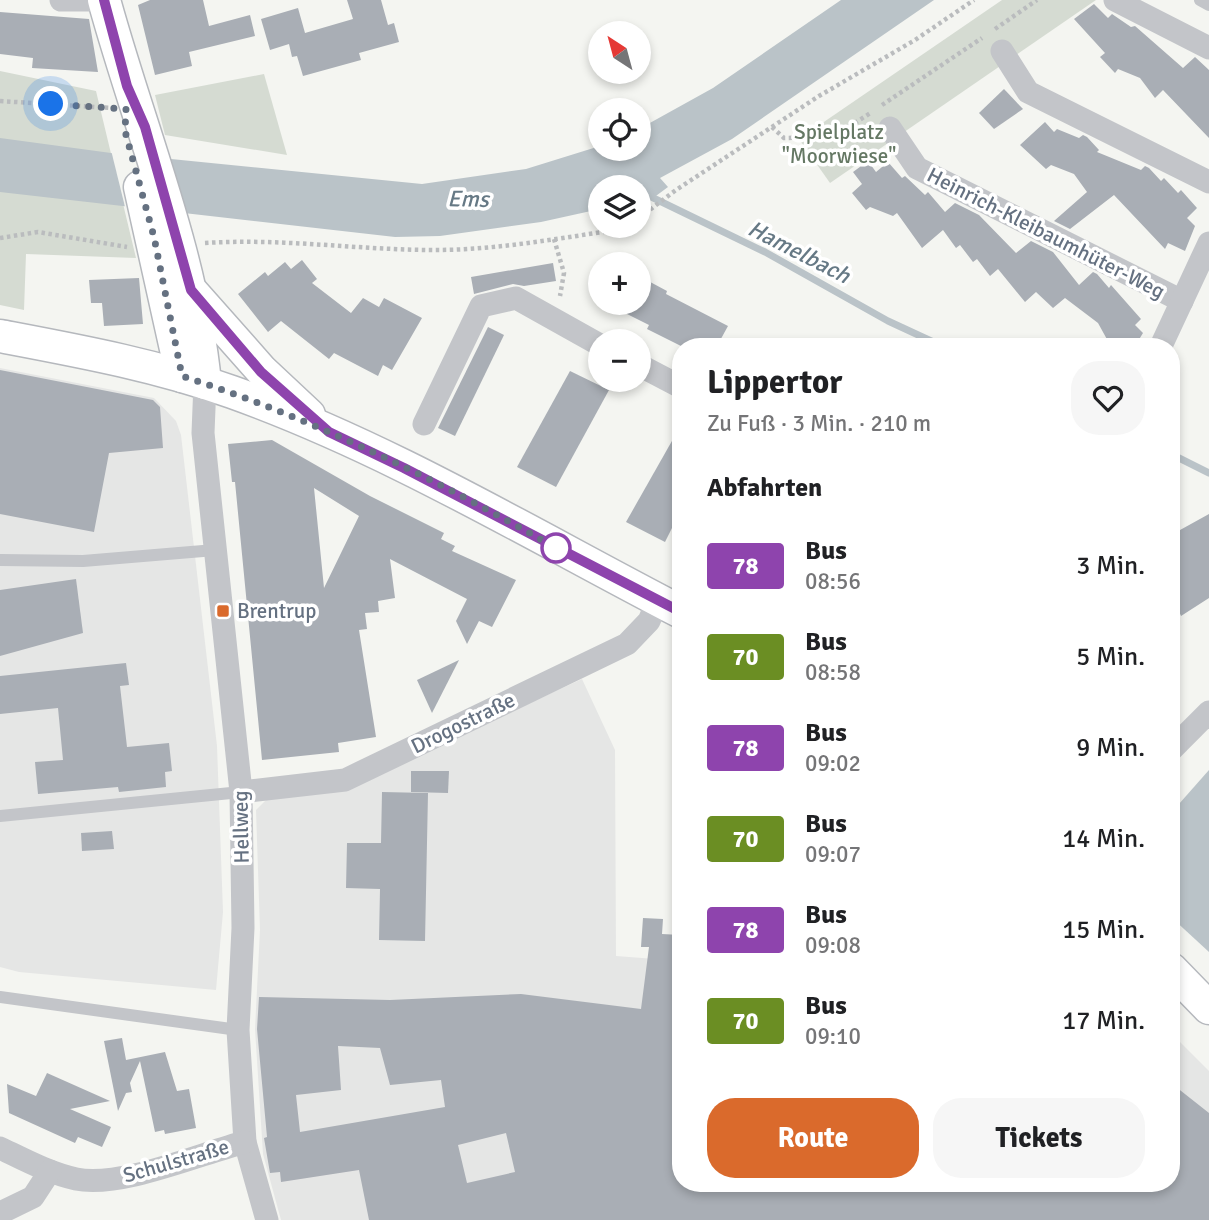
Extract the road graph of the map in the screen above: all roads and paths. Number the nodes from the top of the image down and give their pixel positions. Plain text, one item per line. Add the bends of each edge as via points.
1 (61, 0) edge
2 (104, 0) edge
3 (974, 0) edge
4 (1037, 0) edge
5 (1115, 0) edge
6 (1200, 0) edge
7 (1209, 5) edge
8 (1209, 48) edge
9 (1002, 51) dead end
10 (0, 101) edge
11 (131, 113) junction
12 (772, 127) junction
13 (890, 128) dead end
14 (1209, 182) edge
15 (651, 209) edge
16 (588, 234) edge
17 (0, 238) edge
18 (554, 239) junction
19 (167, 242) junction
20 (1209, 243) edge
21 (191, 290) junction
22 (1182, 301) junction
23 (555, 322) junction
24 (0, 336) edge
25 (1165, 338) edge
26 (588, 339) edge
27 (651, 371) edge
28 (194, 379) junction
29 (672, 382) edge
30 (424, 424) dead end
31 (329, 432) junction
32 (215, 550) junction
33 (0, 560) edge
34 (669, 606) edge
35 (1209, 712) edge
36 (1180, 741) edge
37 (241, 792) junction
38 (0, 816) edge
39 (1180, 977) edge
40 (0, 998) edge
41 (1209, 1008) edge
42 (238, 1030) junction
43 (245, 1142) junction
44 (0, 1148) edge
45 (50, 1171) junction
46 (0, 1213) edge
47 (267, 1220) edge

1 - 2 street
2 - 11 street
3 - 12 path
4 - 12 path via 833,137 784,138
5 - 8 street
6 - 7 lane
9 - 14 street via 1028,92
10 - 11 path
11 - 19 street
12 - 15 path
13 - 22 street, Heinrich-Kleibaumhüter-Weg via 917,169
16 - 18 path
17 - 19 path via 38,232 124,247
18 - 19 path via 437,250 252,240
18 - 23 path via 564,273
19 - 21 street
19 - 28 street
20 - 22 street
21 - 28 street
21 - 31 street via 261,372
22 - 25 street
23 - 26 street
23 - 30 street via 516,298 481,306
24 - 28 street via 110,356
27 - 29 street
28 - 31 street
28 - 32 street, Hellweg
31 - 34 street
32 - 33 lane via 83,561
32 - 37 street, Hellweg
34 - 37 street, Drogostraße via 627,644 345,780
35 - 36 street
37 - 38 lane
37 - 42 street, Hellweg via 243,928
39 - 41 street
40 - 42 lane
42 - 43 street, Hellweg
43 - 45 street, Schulstraße via 119,1179 79,1179
43 - 47 street, Hellweg
44 - 45 street, Schulstraße
45 - 46 street via 33,1196

